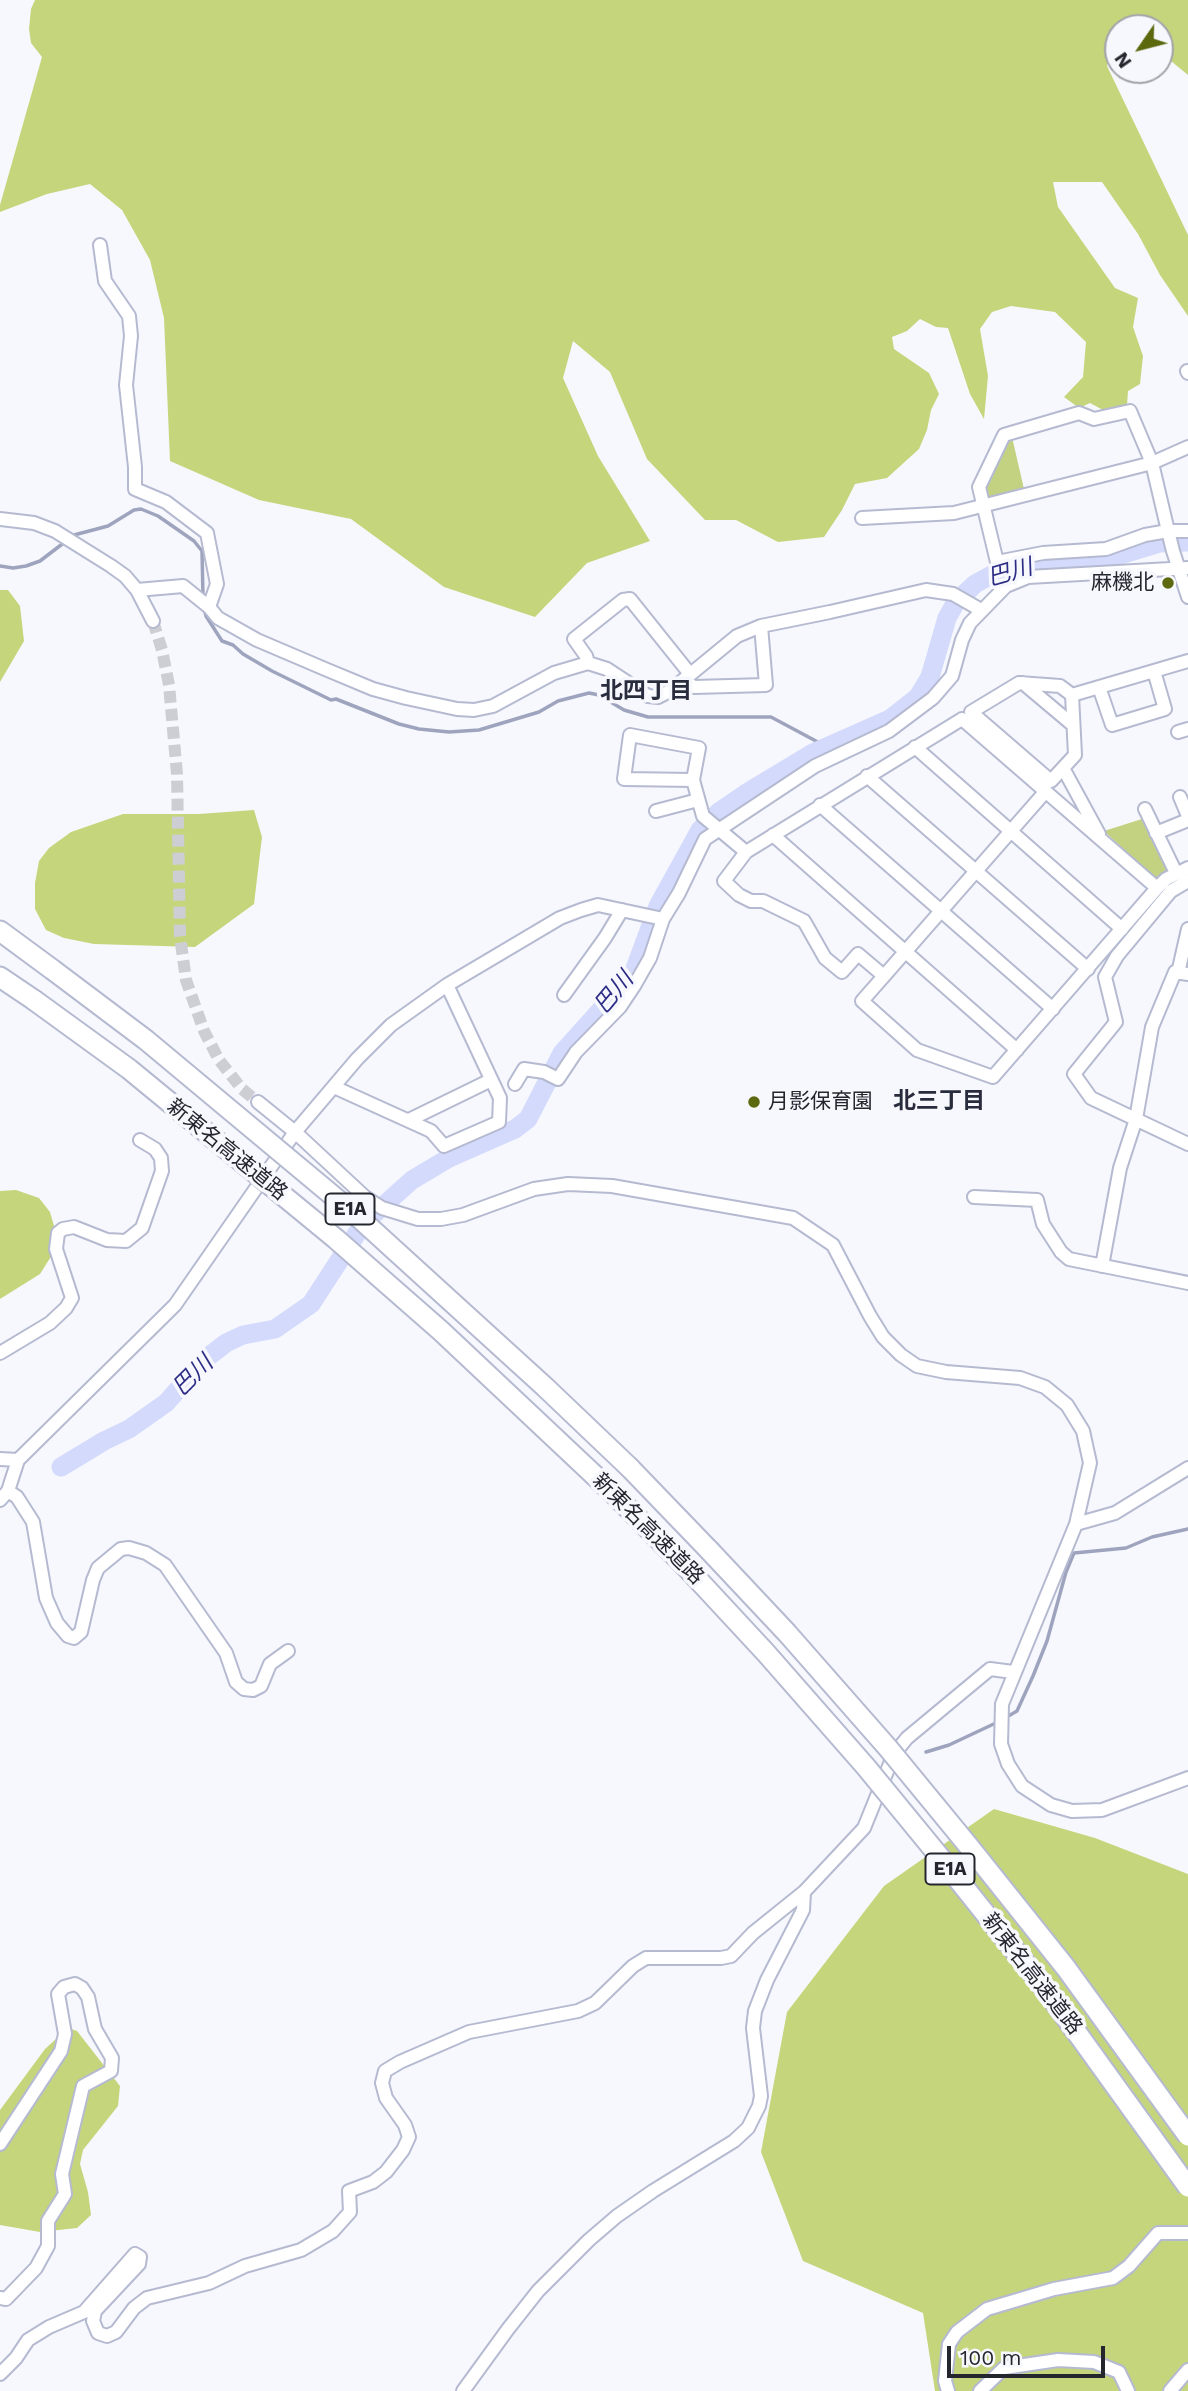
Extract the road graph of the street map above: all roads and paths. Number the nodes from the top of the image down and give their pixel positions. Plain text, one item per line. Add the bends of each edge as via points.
1 (100, 244) dead end
2 (1188, 447) edge
3 (1152, 463) junction
4 (983, 505) junction
5 (862, 518) dead end
6 (0, 519) edge
7 (1168, 531) junction
8 (1188, 531) edge
9 (1183, 569) edge
10 (137, 590) junction
11 (1188, 597) edge
12 (209, 607) junction
13 (981, 610) junction
14 (153, 621) tunnel mouth
15 (761, 626) junction
16 (1188, 661) edge
17 (588, 663) junction
18 (1154, 671) junction
19 (687, 677) junction
20 (1023, 683) junction
21 (1099, 687) junction
22 (1072, 695) junction
23 (1073, 725) junction
24 (915, 747) junction
25 (1063, 768) junction
26 (867, 776) junction
27 (693, 780) junction
28 (1046, 791) junction
29 (1180, 797) dead end
30 (698, 800) junction
31 (820, 805) junction
32 (1145, 809) dead end
33 (656, 811) dead end
34 (1188, 818) edge
35 (715, 828) junction
36 (1011, 831) junction
37 (1156, 833) junction
38 (773, 835) junction
39 (1102, 840) junction
40 (746, 852) junction
41 (1182, 871) edge
42 (976, 872) junction
43 (1188, 881) edge
44 (1157, 888) junction
45 (622, 910) junction
46 (941, 911) junction
47 (656, 918) junction
48 (1122, 929) junction
49 (1188, 929) edge
50 (0, 931) edge
51 (905, 952) junction
52 (1088, 969) junction
53 (1183, 973) edge
54 (884, 976) junction
55 (0, 977) edge
56 (447, 985) junction
57 (564, 995) dead end
58 (1053, 1009) junction
59 (1017, 1050) junction
60 (491, 1080) junction
61 (514, 1084) dead end
62 (334, 1087) junction
63 (258, 1102) tunnel mouth
64 (1136, 1119) junction
65 (409, 1120) junction
66 (295, 1132) junction
67 (140, 1140) dead end
68 (1188, 1144) edge
69 (974, 1197) dead end
70 (1102, 1266) junction
71 (1188, 1283) edge
72 (0, 1353) edge
73 (0, 1459) edge
74 (18, 1460) junction
75 (1188, 1468) edge
76 (4, 1495) edge
77 (1076, 1524) junction
78 (288, 1651) dead end
79 (1013, 1672) junction
80 (1188, 1777) edge
81 (804, 1892) junction
82 (1188, 2136) edge
83 (0, 2144) edge
84 (1188, 2187) edge
85 (1188, 2233) edge
86 (0, 2298) edge
87 (1188, 2370) edge
88 (0, 2374) edge
89 (464, 2391) edge
90 (948, 2391) edge
91 (980, 2391) edge
92 (1128, 2391) edge
93 (1170, 2391) edge

1 - 12 street via 105,281 129,316 126,385 135,489 166,502 206,533 217,584
2 - 3 street
3 - 4 street
3 - 4 street via 1130,411 1094,419 1079,413 1004,435 979,487
3 - 7 street
4 - 5 street via 954,513
4 - 7 street via 997,562 1106,549
6 - 10 street via 55,531 125,576
7 - 8 street
7 - 9 street
9 - 11 street
9 - 13 street via 1028,577 1006,586
10 - 12 street via 183,586
10 - 14 street
12 - 17 street via 218,618 257,640 349,679 457,709 493,706 554,673
13 - 15 street via 953,594 926,590
13 - 35 street via 962,640 952,676 933,698 890,731 815,766
15 - 19 street via 737,636
15 - 19 street via 766,685 694,687
16 - 18 street
17 - 19 street via 607,669 648,696 658,697
17 - 19 street via 574,639 630,599
18 - 21 street
18 - 21 street via 1165,709 1112,725
20 - 22 street via 1060,686
20 - 23 street
20 - 25 street via 971,712 1051,781
21 - 22 street
22 - 23 street
23 - 25 street via 1075,755
24 - 26 street
24 - 28 street via 962,719
24 - 36 street
25 - 39 street
26 - 31 street
26 - 42 street
27 - 27 street via 699,748 630,735 624,779
27 - 30 street
28 - 36 street
28 - 39 street
29 - 34 street
30 - 33 street
30 - 35 street via 703,816
31 - 38 street
31 - 46 street
32 - 37 street
34 - 37 street
35 - 40 street
35 - 47 street via 679,893
36 - 42 street
36 - 48 street
37 - 41 street
38 - 40 street
38 - 51 street
39 - 44 street
40 - 54 street via 724,881 739,895 804,920 825,958 842,972 858,954
41 - 44 street
42 - 46 street
42 - 52 street
43 - 64 street via 1171,891 1105,977 1115,1022 1074,1074 1091,1098
44 - 48 street
45 - 47 street
45 - 56 street via 598,905 560,918
45 - 57 street
46 - 51 street
46 - 58 street
47 - 61 street via 650,958 620,1007 576,1052 558,1079 524,1069
48 - 52 street
49 - 53 street
50 - 82 highway, 新東名高速道路 / E1A, bridge via 146,1040 356,1215 630,1468 888,1748 1066,1968
51 - 54 street
51 - 59 street
52 - 58 street
53 - 64 street via 1175,972 1152,1027
54 - 59 street via 862,1001 917,1050 993,1077
55 - 84 highway, 新東名高速道路 / E1A, bridge via 139,1078 336,1239 610,1490 689,1570 839,1736 948,1867 1044,1987
56 - 60 street
56 - 62 street via 391,1025
58 - 59 street
60 - 65 street
60 - 65 street via 500,1098 499,1122 444,1146 431,1131
62 - 65 street
62 - 66 street
63 - 66 street
64 - 68 street
64 - 70 street via 1120,1168
66 - 74 street via 175,1304
66 - 77 street via 365,1197 382,1208 418,1219 463,1215 534,1189 568,1184 611,1186 793,1218 833,1245 883,1337 917,1366 1020,1378 1045,1387 1067,1405 1083,1431 1090,1463
67 - 72 street via 155,1149 162,1171 142,1228 126,1241 107,1240 74,1227 58,1233 57,1249 72,1298 50,1323
69 - 70 street via 1037,1200 1043,1224 1061,1252 1069,1259
70 - 71 street
73 - 74 street
74 - 76 street
75 - 77 street via 1115,1513
76 - 78 street via 17,1497 33,1522 46,1598 68,1636 81,1632 98,1568 129,1548 165,1565 226,1653 236,1682 244,1689 261,1686 270,1664
77 - 79 street
79 - 80 street via 1002,1704 1001,1744 1022,1786 1051,1805 1072,1811 1102,1810
79 - 81 street via 990,1670 907,1738 894,1754 864,1828
81 - 88 street via 731,1956 646,1958 595,2003 578,2011 469,2032 400,2062 385,2071 382,2083 409,2137 386,2172 349,2191 350,2212 333,2231 301,2250 245,2266 209,2283 147,2298 116,2332 98,2333 95,2311 139,2264 140,2257 135,2254 84,2312 28,2340
81 - 89 street via 803,1910 755,2011 761,2096 748,2128 589,2240 545,2283
83 - 86 street via 61,2051 65,2034 58,1994 75,1984 88,1997 95,2029 112,2058 111,2071 83,2086 62,2174 65,2194 48,2221 48,2246 36,2268 6,2299
85 - 90 street via 1157,2233 1113,2278 987,2309 949,2344
87 - 93 street
91 - 92 street via 1004,2368 1058,2360 1094,2362 1119,2372

